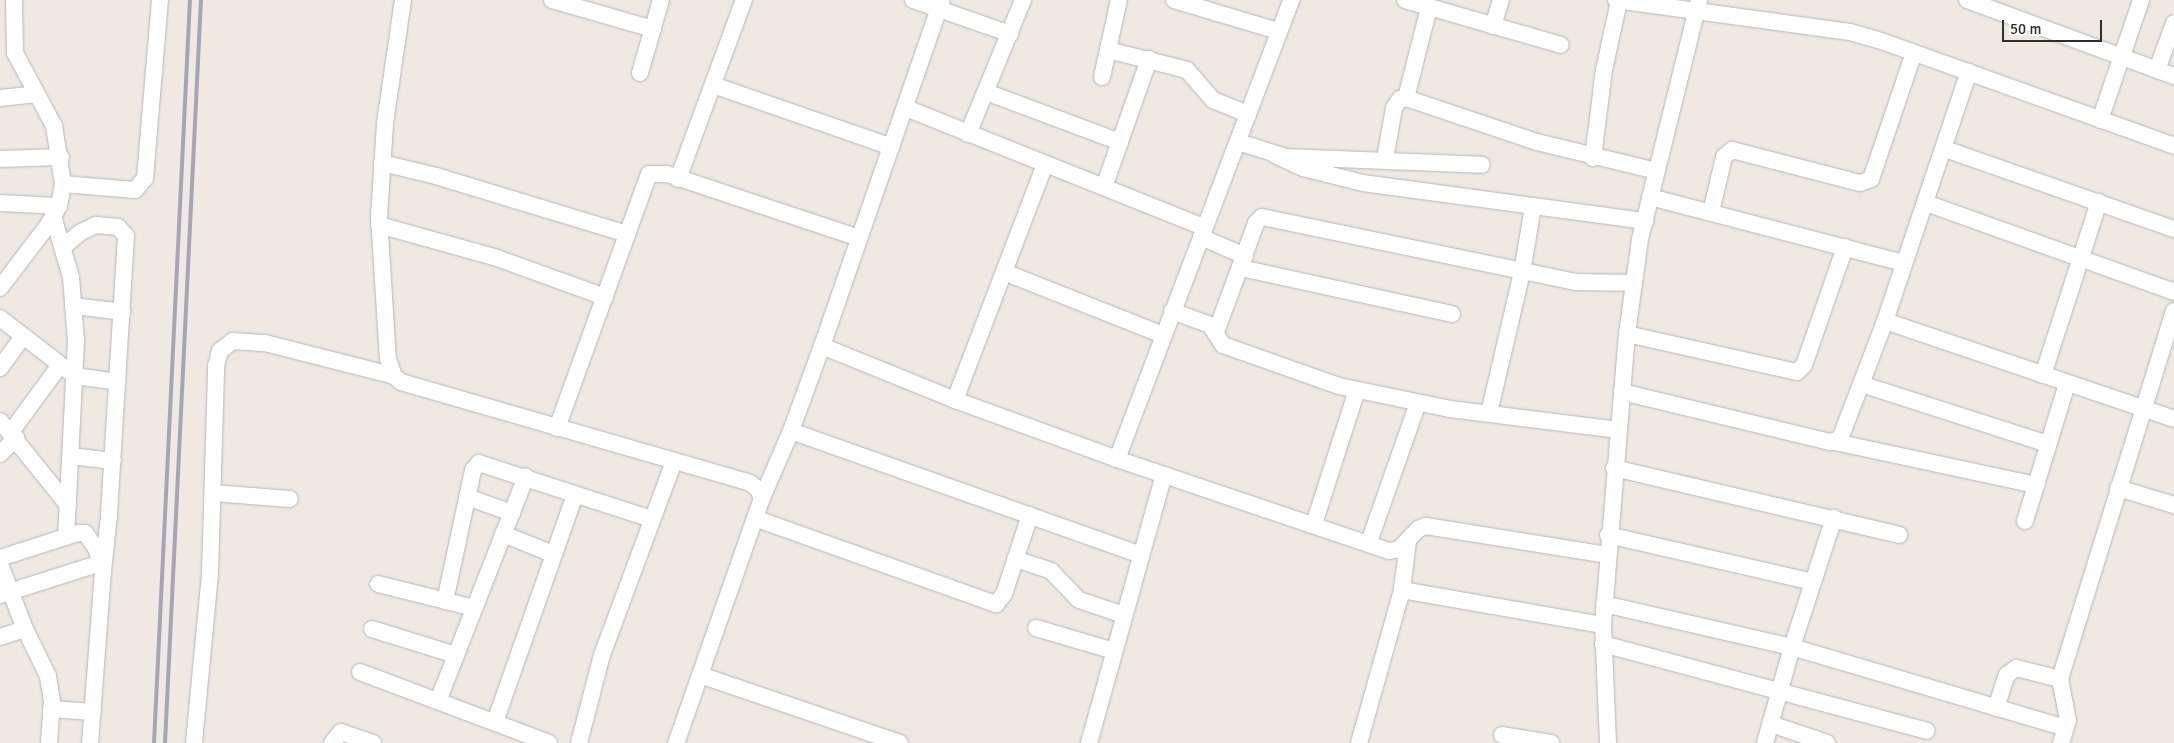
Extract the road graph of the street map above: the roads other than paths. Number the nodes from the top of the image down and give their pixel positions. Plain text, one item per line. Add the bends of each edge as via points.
1 (14, 0) edge
2 (160, 0) edge
3 (403, 0) edge
4 (552, 0) edge
5 (661, 0) edge
6 (744, 0) edge
7 (912, 0) edge
8 (1023, 0) edge
9 (1119, 0) edge
10 (1174, 0) edge
11 (1291, 0) edge
12 (1404, 0) edge
13 (1501, 0) edge
14 (1618, 0) edge
15 (1967, 0) edge
16 (2140, 0) edge
17 (941, 4) edge
18 (1698, 6) edge
19 (602, 8) edge
20 (1429, 8) junction
21 (7, 18) edge
22 (2174, 23) edge
23 (1493, 26) junction
24 (652, 29) junction
25 (1278, 31) junction
26 (1010, 34) junction
27 (1561, 45) dead end
28 (1108, 50) junction
29 (1914, 52) junction
30 (2124, 56) junction
31 (1148, 59) junction
32 (2157, 70) junction
33 (640, 72) dead end
34 (1969, 72) junction
35 (2174, 76) edge
36 (1102, 77) dead end
37 (712, 85) junction
38 (986, 92) junction
39 (37, 94) junction
40 (0, 98) edge
41 (1406, 98) junction
42 (906, 108) junction
43 (1248, 114) junction
44 (2100, 120) junction
45 (968, 134) junction
46 (1120, 142) junction
47 (1238, 142) junction
48 (2174, 146) edge
49 (892, 147) junction
50 (1945, 149) junction
51 (1275, 154) junction
52 (61, 157) junction
53 (1593, 158) junction
54 (0, 159) edge
55 (1385, 160) junction
56 (382, 163) junction
57 (1046, 164) junction
58 (1482, 165) dead end
59 (1657, 171) junction
60 (678, 179) junction
61 (63, 184) junction
62 (1104, 187) junction
63 (1650, 197) junction
64 (2099, 202) junction
65 (0, 203) edge
66 (1926, 204) junction
67 (1533, 207) junction
68 (56, 211) junction
69 (1711, 212) junction
70 (1644, 221) junction
71 (380, 225) junction
72 (2174, 229) edge
73 (1202, 232) junction
74 (627, 234) junction
75 (859, 238) junction
76 (63, 247) junction
77 (1845, 247) junction
78 (2080, 260) junction
79 (1243, 262) junction
80 (1904, 263) junction
81 (17, 266) junction
82 (0, 269) edge
83 (1004, 272) junction
84 (1522, 272) junction
85 (1634, 283) junction
86 (0, 288) edge
87 (2174, 292) edge
88 (605, 297) junction
89 (73, 306) junction
90 (2174, 311) edge
91 (123, 312) junction
92 (1172, 312) junction
93 (1452, 314) dead end
94 (0, 318) edge
95 (1885, 321) junction
96 (1216, 332) junction
97 (1627, 334) junction
98 (1163, 335) junction
99 (23, 336) junction
100 (822, 346) junction
101 (60, 365) junction
102 (0, 368) edge
103 (2043, 375) junction
104 (75, 376) junction
105 (394, 376) junction
106 (118, 382) junction
107 (1861, 384) junction
108 (2067, 384) junction
109 (1357, 390) junction
110 (1622, 392) junction
111 (954, 400) junction
112 (1418, 402) junction
113 (2142, 411) junction
114 (1489, 413) junction
115 (2174, 420) edge
116 (557, 428) junction
117 (9, 430) edge
118 (1619, 430) junction
119 (791, 431) junction
120 (1835, 442) junction
121 (2048, 444) junction
122 (0, 454) edge
123 (71, 456) junction
124 (1117, 459) junction
125 (113, 461) junction
126 (674, 461) junction
127 (1614, 468) junction
128 (1164, 475) junction
129 (526, 477) junction
130 (2036, 485) junction
131 (2118, 488) junction
132 (212, 493) junction
133 (574, 495) junction
134 (467, 497) junction
135 (762, 498) junction
136 (290, 499) dead end
137 (68, 505) junction
138 (2174, 505) edge
139 (512, 513) junction
140 (1030, 515) junction
141 (757, 518) junction
142 (1834, 518) junction
143 (651, 519) junction
144 (2025, 521) dead end
145 (1314, 524) junction
146 (503, 534) junction
147 (1608, 535) junction
148 (1899, 535) dead end
149 (66, 537) junction
150 (1408, 541) junction
151 (1369, 542) junction
152 (553, 554) junction
153 (1141, 555) junction
154 (1607, 555) junction
155 (0, 558) edge
156 (1015, 559) junction
157 (0, 564) edge
158 (102, 567) junction
159 (1813, 582) junction
160 (378, 584) dead end
161 (1402, 590) junction
162 (6, 594) edge
163 (445, 601) junction
164 (1604, 604) junction
165 (474, 608) junction
166 (1124, 615) junction
167 (1603, 625) junction
168 (1036, 628) dead end
169 (25, 629) junction
170 (372, 629) dead end
171 (0, 637) edge
172 (1603, 644) junction
173 (1792, 647) junction
174 (1114, 651) junction
175 (456, 655) junction
176 (360, 672) dead end
177 (700, 675) junction
178 (2060, 679) junction
179 (1780, 691) junction
180 (438, 701) junction
181 (1996, 708) junction
182 (51, 709) junction
183 (93, 712) junction
184 (495, 722) junction
185 (1771, 724) junction
186 (1927, 731) dead end
187 (1502, 735) dead end
188 (2063, 736) edge
189 (49, 743) edge
190 (90, 743) edge
191 (194, 743) edge
192 (332, 743) edge
193 (373, 743) edge
194 (549, 743) edge
195 (579, 743) edge
196 (676, 743) edge
197 (900, 743) edge
198 (1088, 743) edge
199 (1359, 743) edge
200 (1550, 743) edge
201 (1608, 743) edge
202 (1765, 743) edge
203 (1827, 743) edge

1 - 21 street
2 - 61 street via 145,178 135,190
3 - 56 street via 393,55
4 - 19 street
5 - 24 street
6 - 37 street
7 - 17 street
8 - 26 street
9 - 28 street
10 - 25 street
11 - 25 street
12 - 20 street
13 - 23 street
14 - 18 street
14 - 53 street via 1604,70
15 - 30 street
16 - 30 street
17 - 26 street
17 - 42 street
18 - 29 street via 1850,32
18 - 59 street
19 - 24 street
20 - 23 street
20 - 41 street
21 - 39 street via 15,53
22 - 32 street
23 - 27 street
24 - 33 street
25 - 43 street
26 - 38 street
28 - 31 street
28 - 36 street
29 - 34 street
29 - 69 street via 1872,179 1860,183 1732,150 1724,157
30 - 32 street
30 - 44 street
31 - 43 street via 1187,70 1213,100
31 - 46 street
32 - 35 street
34 - 44 street
34 - 50 street
37 - 49 street
37 - 60 street
38 - 45 street
38 - 46 street
39 - 40 street
39 - 52 street via 54,126
41 - 53 street
41 - 55 street via 1400,99 1394,108
42 - 45 street
42 - 49 street
43 - 47 street
44 - 48 street
45 - 57 street
46 - 62 street
47 - 51 street
47 - 73 street
49 - 75 street
50 - 64 street
50 - 66 street
51 - 55 street
51 - 67 street via 1303,168 1348,180
52 - 54 street
52 - 61 street
53 - 59 street
55 - 58 street
56 - 71 street
56 - 74 street via 436,176
57 - 62 street
57 - 83 street
59 - 63 street
60 - 74 street via 658,172 649,174
60 - 75 street
61 - 68 street
62 - 73 street
63 - 69 street
63 - 70 street
64 - 72 street
64 - 78 street
65 - 68 street
66 - 78 street
66 - 80 street
67 - 70 street
67 - 84 street
68 - 76 street
68 - 81 street
69 - 77 street
70 - 85 street
71 - 88 street via 497,258
71 - 105 street via 388,359
73 - 79 street
73 - 92 street
74 - 88 street
75 - 100 street
76 - 89 street
76 - 91 street via 96,225 123,230 127,244
77 - 80 street
77 - 97 street via 1804,365 1797,372
78 - 87 street
78 - 103 street
79 - 84 street via 1259,218 1268,217
79 - 93 street
79 - 96 street
80 - 95 street
81 - 82 street
81 - 86 street
83 - 98 street
83 - 111 street
84 - 85 street via 1576,282
84 - 114 street
85 - 97 street
88 - 116 street
89 - 91 street
89 - 104 street
90 - 113 street
91 - 106 street
92 - 96 street via 1210,325
92 - 98 street
94 - 99 street
95 - 103 street
95 - 107 street
96 - 109 street via 1223,344
97 - 110 street
98 - 124 street
99 - 101 street
99 - 102 street
100 - 111 street
100 - 119 street
101 - 104 street
101 - 117 street
103 - 108 street
104 - 106 street
104 - 123 street
105 - 116 street via 401,382
105 - 132 street via 280,346 233,341 225,344 216,366
106 - 125 street
107 - 120 street via 1842,436
107 - 121 street
108 - 113 street
108 - 121 street
109 - 112 street
109 - 145 street
110 - 118 street
110 - 120 street
111 - 124 street
112 - 114 street
112 - 151 street
113 - 115 street
113 - 131 street
114 - 118 street
116 - 126 street
117 - 122 street
117 - 137 street
118 - 127 street
119 - 135 street
119 - 140 street
120 - 130 street
121 - 130 street
123 - 125 street
123 - 137 street
124 - 128 street
125 - 158 street
126 - 135 street via 750,483
126 - 143 street
127 - 142 street
127 - 147 street
128 - 145 street
128 - 153 street
129 - 133 street
129 - 134 street via 479,463 473,470
129 - 139 street
130 - 144 street
131 - 138 street
131 - 178 street
132 - 136 street
132 - 191 street via 210,574
133 - 143 street
133 - 152 street
134 - 139 street
134 - 163 street
135 - 141 street
137 - 149 street
139 - 146 street
140 - 153 street
140 - 156 street
141 - 156 street via 990,604 996,604 1004,594
141 - 177 street
142 - 148 street
142 - 159 street
143 - 195 street via 602,655
145 - 151 street
146 - 152 street
146 - 165 street
147 - 154 street
147 - 159 street
149 - 155 street
149 - 158 street via 85,533 96,548
150 - 151 street via 1395,551
150 - 154 street via 1426,526
150 - 161 street
152 - 184 street
153 - 166 street
154 - 164 street
156 - 166 street via 1051,571 1078,600
157 - 162 street
158 - 162 street
158 - 183 street
159 - 173 street
160 - 163 street
161 - 167 street
161 - 199 street
162 - 169 street
163 - 165 street
164 - 167 street
164 - 173 street
165 - 175 street
166 - 174 street
167 - 172 street
168 - 174 street
169 - 171 street
169 - 182 street via 48,676
170 - 175 street
172 - 179 street
172 - 201 street
173 - 179 street
173 - 181 street
174 - 198 street
175 - 180 street
176 - 180 street
177 - 196 street
177 - 197 street
178 - 181 street via 2016,668 2007,675
178 - 188 street via 2067,713
179 - 185 street
179 - 186 street
180 - 184 street
181 - 188 street
182 - 183 street
182 - 189 street
183 - 190 street
184 - 194 street
185 - 202 street
185 - 203 street
187 - 200 street
192 - 193 street via 341,732

